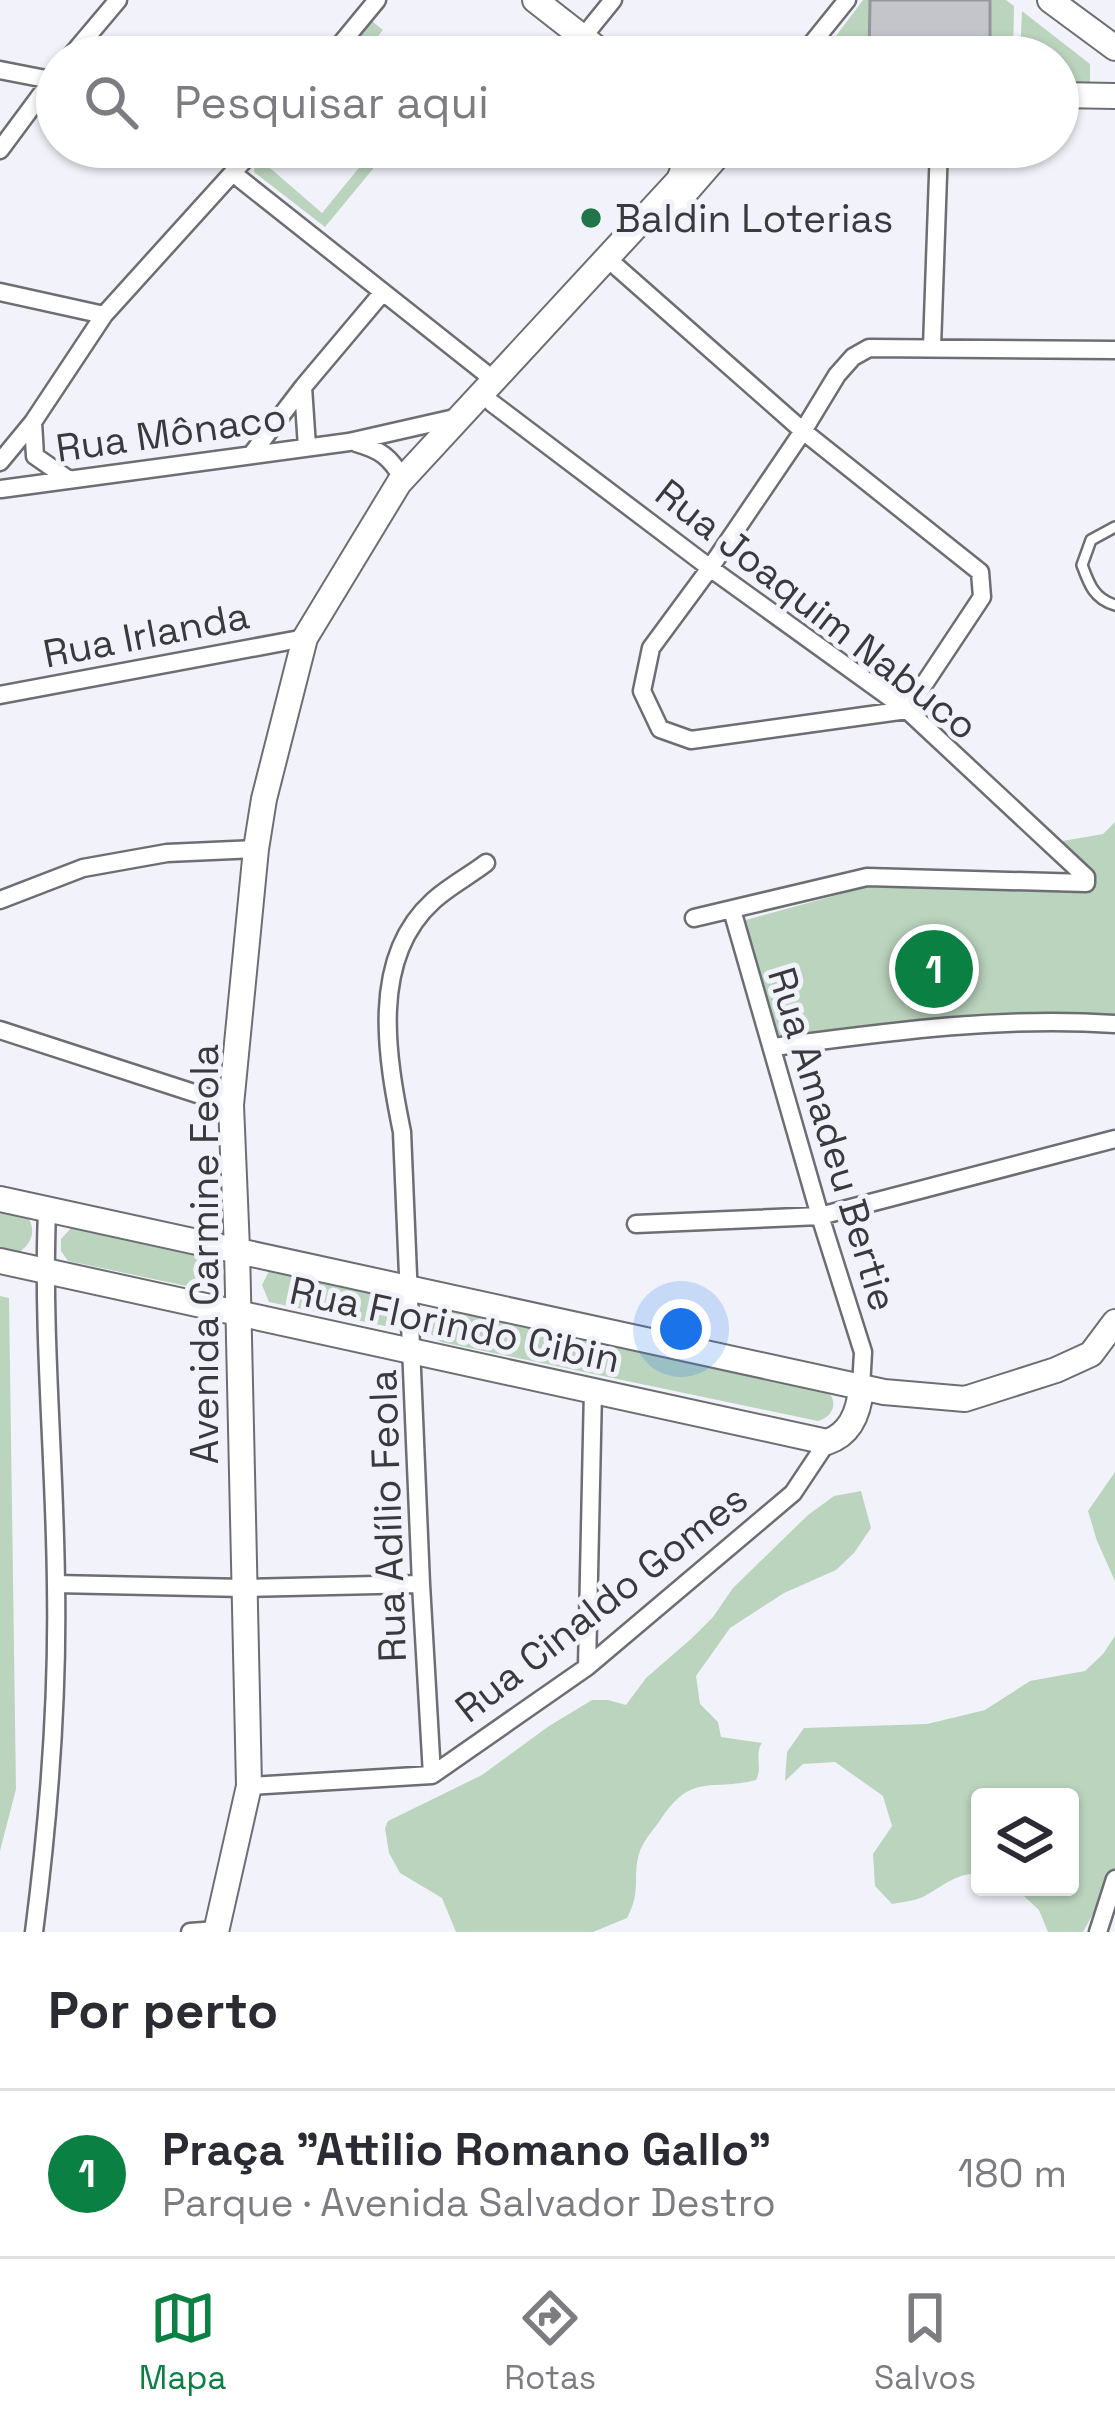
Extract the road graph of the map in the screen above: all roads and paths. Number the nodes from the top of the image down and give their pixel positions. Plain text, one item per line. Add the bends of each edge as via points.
1 (118, 0) edge
2 (377, 0) edge
3 (535, 0) edge
4 (614, 0) edge
5 (848, 0) edge
6 (1050, 0) edge
7 (88, 36) edge
8 (347, 36) edge
9 (582, 36) edge
10 (584, 36) edge
11 (818, 36) edge
12 (1111, 48) edge
13 (0, 70) edge
14 (36, 74) edge
15 (1115, 81) edge
16 (1103, 95) edge
17 (36, 101) edge
18 (0, 150) edge
19 (239, 168) edge
20 (684, 168) edge
21 (706, 168) edge
22 (938, 168) edge
23 (234, 174) junction
24 (617, 267) junction
25 (0, 292) edge
26 (383, 292) junction
27 (104, 316) junction
28 (932, 347) junction
29 (1115, 350) edge
30 (303, 387) junction
31 (493, 391) junction
32 (460, 417) junction
33 (33, 422) junction
34 (803, 431) junction
35 (349, 442) junction
36 (307, 447) junction
37 (251, 455) junction
38 (0, 462) edge
39 (68, 479) junction
40 (403, 479) junction
41 (0, 489) edge
42 (1115, 526) edge
43 (373, 527) junction
44 (710, 568) junction
45 (1115, 605) edge
46 (305, 638) junction
47 (0, 695) edge
48 (907, 710) junction
49 (256, 849) junction
50 (486, 863) dead end
51 (0, 900) edge
52 (732, 910) junction
53 (694, 918) dead end
54 (1115, 1024) edge
55 (0, 1030) edge
56 (773, 1047) junction
57 (231, 1105) junction
58 (1115, 1139) edge
59 (0, 1199) edge
60 (47, 1211) junction
61 (820, 1216) junction
62 (636, 1224) dead end
63 (237, 1250) junction
64 (0, 1262) edge
65 (45, 1272) junction
66 (410, 1288) junction
67 (238, 1315) junction
68 (1115, 1322) edge
69 (412, 1351) junction
70 (861, 1388) junction
71 (593, 1390) junction
72 (827, 1442) junction
73 (56, 1584) junction
74 (421, 1584) junction
75 (244, 1588) junction
76 (587, 1667) junction
77 (432, 1775) junction
78 (249, 1786) junction
79 (1115, 1879) edge
80 (217, 1931) edge
81 (34, 1932) edge
82 (190, 1932) edge
83 (1098, 1932) edge

1 - 7 street
2 - 8 street
3 - 9 main road
4 - 10 street
5 - 11 street
6 - 12 main road
13 - 14 street
15 - 16 main road
17 - 18 street
19 - 23 street
20 - 31 main road, Avenida Carmine Feola
21 - 24 main road, Avenida Carmine Feola
22 - 28 street
23 - 26 street, Rua Joaquim Nabuco
23 - 27 street
24 - 31 main road, Avenida Carmine Feola
24 - 34 street
25 - 27 street
26 - 30 street
26 - 31 street, Rua Joaquim Nabuco
27 - 33 street
28 - 29 street
28 - 34 street via 869,348 853,356
30 - 36 street
30 - 37 street
31 - 32 main road, Avenida Carmine Feola
31 - 43 main road, Avenida Carmine Feola via 411,494
31 - 44 street, Rua Joaquim Nabuco
32 - 35 street, Rua Mônaco
32 - 40 main road, Avenida Carmine Feola
33 - 38 street
33 - 39 street via 35,456
34 - 44 street
34 - 48 street via 980,572 982,597
35 - 36 street, Rua Mônaco
35 - 40 street via 386,454
36 - 37 street, Rua Mônaco
37 - 39 street, Rua Mônaco
39 - 41 street, Rua Mônaco
40 - 43 main road, Avenida Carmine Feola
42 - 45 lane via 1091,539 1082,565 1101,601
43 - 46 main road, Avenida Carmine Feola
44 - 48 street, Rua Joaquim Nabuco
44 - 48 street via 651,648 642,691 660,730 691,740
46 - 47 street, Rua Irlanda
46 - 49 main road, Avenida Carmine Feola
48 - 52 street, Rua Joaquim Nabuco via 1087,883 867,877
49 - 51 street via 83,868
49 - 57 main road, Avenida Carmine Feola
50 - 66 street, Rua Adílio Feola via 431,902 401,940 389,989
52 - 53 street
52 - 56 street, Rua Amadeu Bertie
54 - 56 street via 927,1027
55 - 57 street
56 - 61 street, Rua Amadeu Bertie
57 - 63 main road, Avenida Carmine Feola
58 - 61 street
59 - 60 main road, Rua Florindo Cibin
60 - 63 main road, Rua Florindo Cibin
60 - 65 street
61 - 62 street
61 - 70 street, Rua Amadeu Bertie via 862,1352
63 - 66 main road, Rua Florindo Cibin
63 - 67 main road, Avenida Carmine Feola
64 - 65 main road, Rua Florindo Cibin
65 - 67 main road, Rua Florindo Cibin
65 - 73 street
66 - 69 street, Rua Adílio Feola
66 - 70 main road, Rua Florindo Cibin
67 - 69 main road, Rua Florindo Cibin
67 - 75 main road, Avenida Carmine Feola
68 - 70 main road, Rua Florindo Cibin via 1090,1354 965,1399
69 - 71 main road, Rua Florindo Cibin
69 - 74 street, Rua Adílio Feola
70 - 72 main road via 848,1428
71 - 72 main road, Rua Florindo Cibin
71 - 76 street
72 - 76 street, Rua Cinaldo Gomes via 793,1493
73 - 75 street
73 - 81 street via 52,1773
74 - 75 street
74 - 77 street, Rua Adílio Feola
75 - 78 main road, Avenida Carmine Feola
76 - 77 street, Rua Cinaldo Gomes
77 - 78 street
78 - 80 main road, Avenida Carmine Feola
79 - 83 street
80 - 82 street

